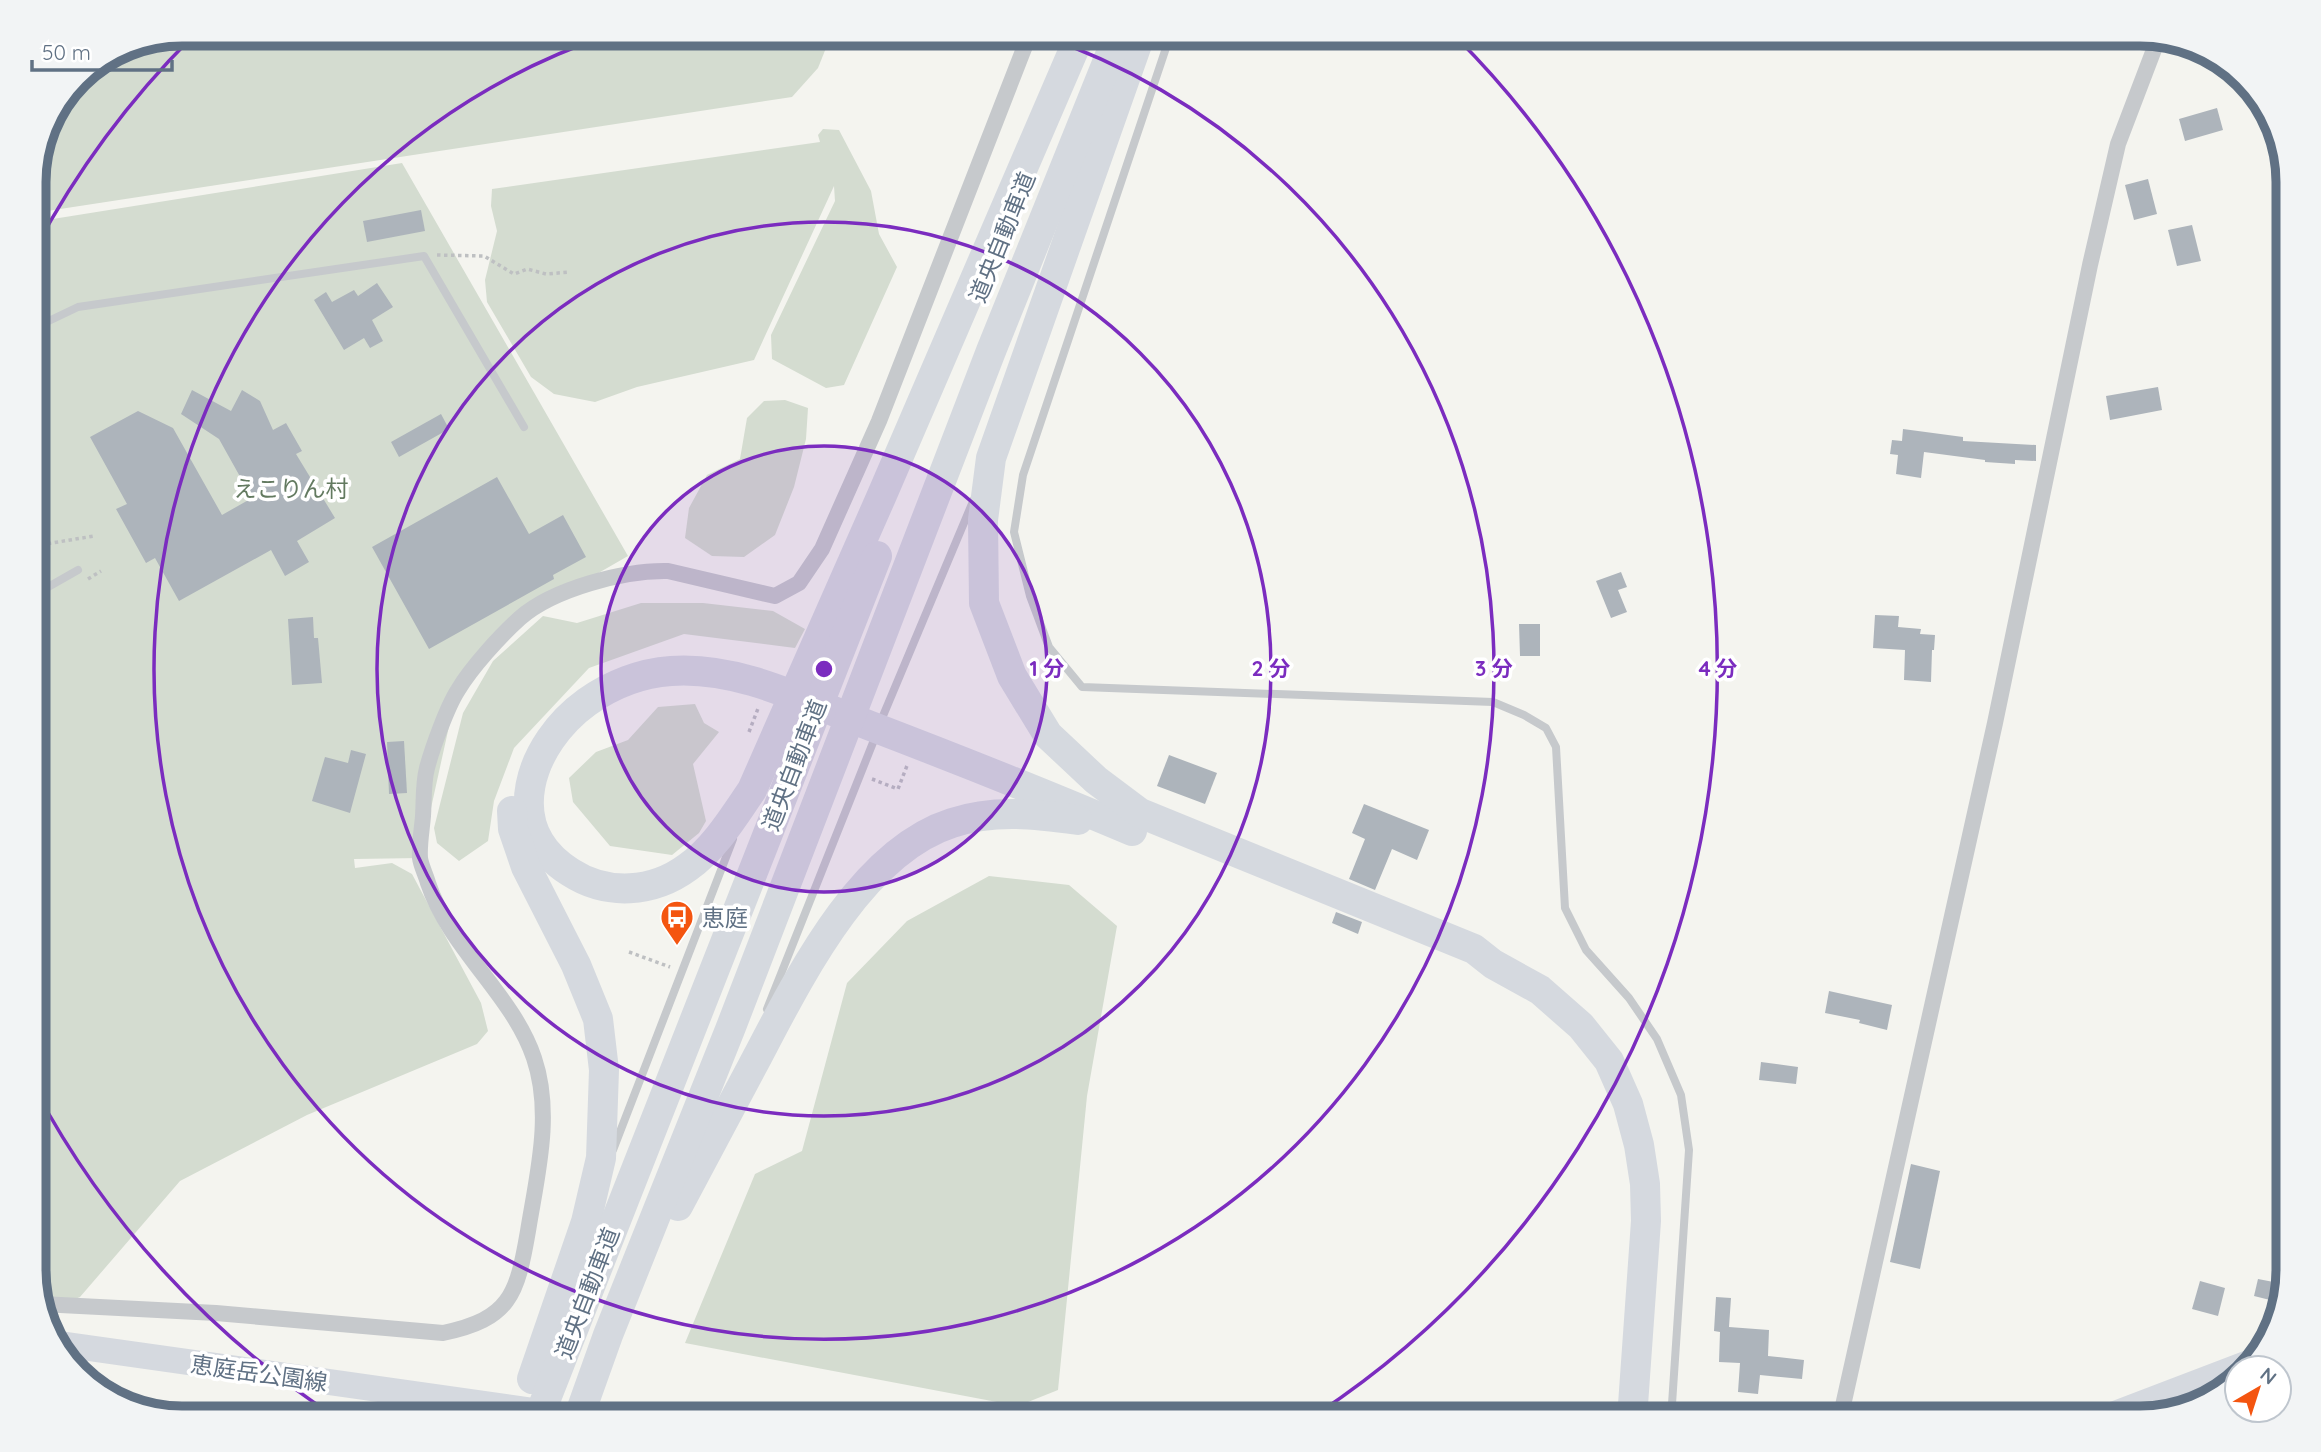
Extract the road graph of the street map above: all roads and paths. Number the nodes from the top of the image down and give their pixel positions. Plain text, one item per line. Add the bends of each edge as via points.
1 (1025, 46) edge
2 (1076, 46) edge
3 (1077, 46) edge
4 (1114, 46) edge
5 (1136, 46) edge
6 (1167, 46) edge
7 (2155, 47) edge
8 (424, 256) junction
9 (570, 272) dead end
10 (46, 322) edge
11 (524, 427) dead end
12 (991, 458) junction
13 (94, 536) dead end
14 (46, 544) edge
15 (78, 570) dead end
16 (46, 588) edge
17 (760, 683) junction
18 (747, 737) dead end
19 (910, 756) dead end
20 (870, 778) dead end
21 (751, 790) junction
22 (1136, 822) junction
23 (629, 952) dead end
24 (673, 968) dead end
25 (764, 1016) dead end
26 (754, 1042) dead end
27 (718, 1130) junction
28 (586, 1222) junction
29 (50, 1304) edge
30 (608, 1335) junction
31 (68, 1345) edge
32 (2223, 1373) edge
33 (492, 1406) edge
34 (523, 1406) edge
35 (543, 1406) edge
36 (583, 1406) edge
37 (1633, 1406) edge
38 (1672, 1406) edge
39 (1843, 1406) edge
40 (2136, 1406) edge

1 - 29 street via 879,421 822,549 799,583 775,596 651,571 604,578 560,594 522,617 457,690 433,748 426,771 420,858 433,898 460,945 517,1022 534,1059 543,1104 542,1143 524,1253 512,1294 491,1318 443,1333 216,1312
2 - 21 highway
3 - 35 highway, 道央自動車道
4 - 30 highway, 道央自動車道
5 - 12 highway
6 - 38 lane via 1023,475 1014,532 1030,596 1049,647 1082,687 1493,702 1546,728 1556,747 1565,908 1586,950 1629,998 1657,1039 1681,1095 1689,1150
7 - 39 street via 2118,145 2090,265 1995,723
8 - 9 path via 484,256 514,274 527,269 546,274
8 - 10 lane via 78,307
8 - 11 lane
12 - 22 highway via 983,520 984,603 1012,676 1048,735
12 - 25 lane via 897,679
13 - 14 path
15 - 16 lane
17 - 18 path
17 - 21 highway via 671,671 615,685 587,702 548,741 535,766 528,809 546,853 562,867 604,887 634,890 688,868
17 - 22 highway via 1117,809
17 - 28 highway via 710,658 658,656 620,665 588,681 549,715 520,762 512,797 513,829 526,867 598,1019 604,1070 601,1158
19 - 20 path via 898,789
21 - 28 lane
22 - 27 highway via 988,814 919,837 889,859 841,916 791,994
22 - 37 highway via 1474,948 1540,990 1581,1026 1609,1061 1628,1104 1645,1184
23 - 24 path
26 - 27 lane
27 - 30 highway
28 - 34 highway
30 - 36 highway, 道央自動車道
31 - 33 main road, 恵庭岳公園線
32 - 40 main road

